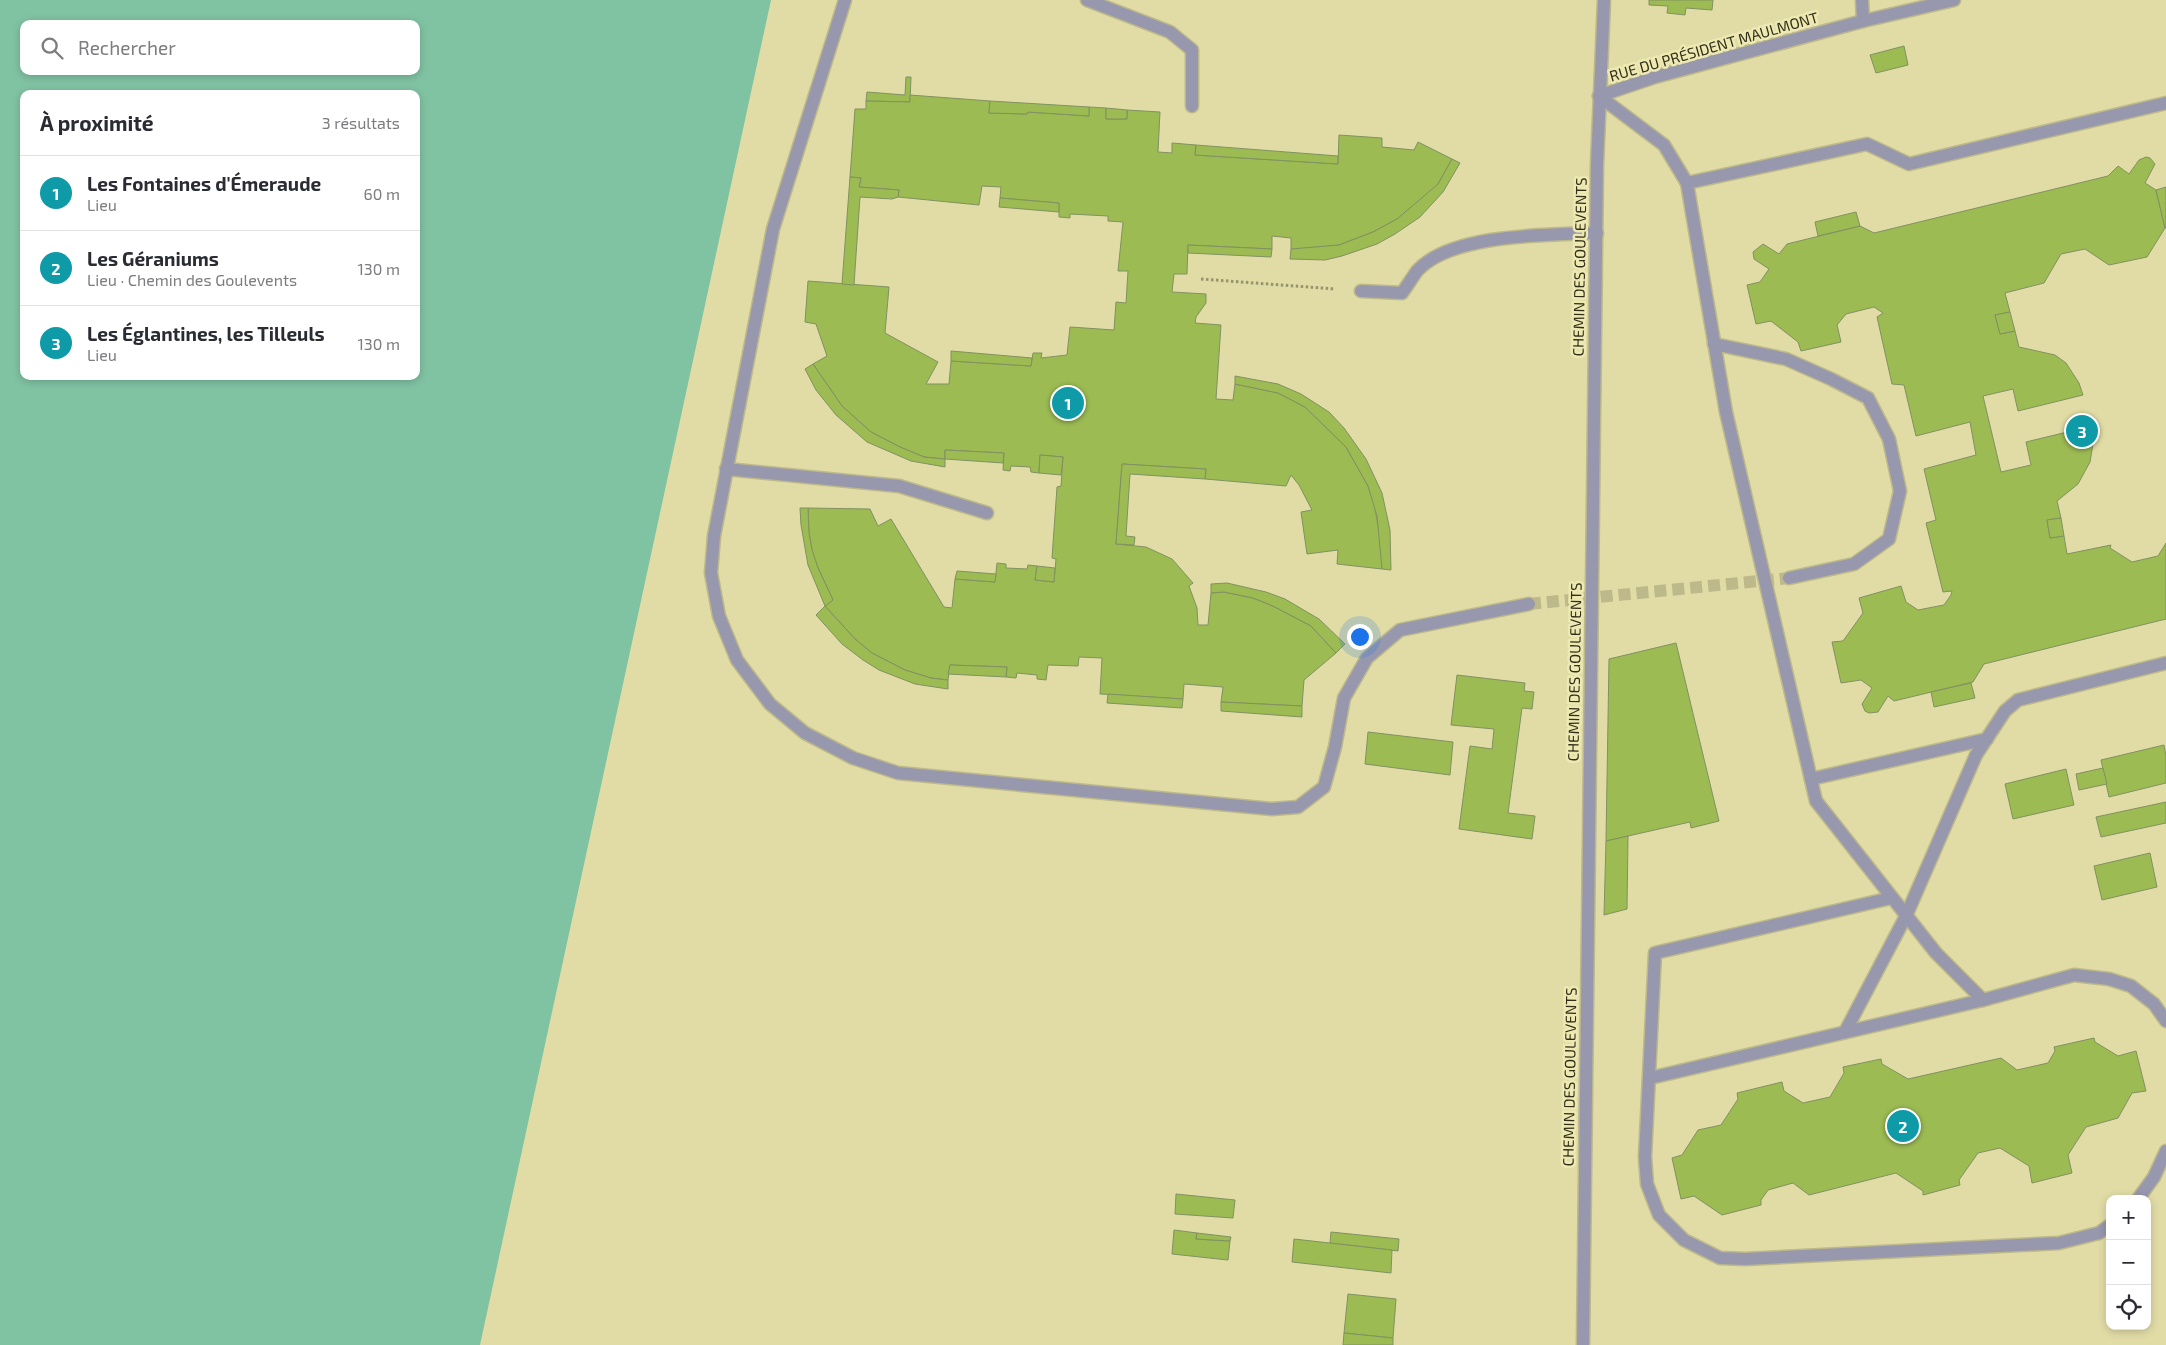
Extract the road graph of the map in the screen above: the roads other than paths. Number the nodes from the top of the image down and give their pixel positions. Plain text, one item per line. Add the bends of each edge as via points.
1 (844, 0) edge
2 (1087, 0) edge
3 (1604, 0) edge
4 (1862, 0) edge
5 (1954, 0) edge
6 (1863, 21) junction
7 (1599, 96) junction
8 (2166, 102) edge
9 (1192, 106) dead end
10 (1687, 183) junction
11 (1597, 233) junction
12 (1361, 291) road end
13 (1714, 344) junction
14 (726, 469) junction
15 (987, 513) dead end
16 (1789, 578) tunnel mouth
17 (1529, 604) tunnel mouth
18 (2166, 663) edge
19 (1987, 738) junction
20 (1811, 780) junction
21 (1891, 898) junction
22 (1906, 916) junction
23 (1983, 1000) junction
24 (2166, 1021) edge
25 (1845, 1032) junction
26 (1650, 1078) junction
27 (2166, 1151) edge
28 (2141, 1195) edge
29 (2106, 1228) edge
30 (1583, 1345) edge

1 - 14 street via 772,229
2 - 9 street via 1170,32 1192,50
3 - 7 street, CHEMIN DES GOULEVENTS
4 - 6 street
5 - 6 street, RUE DU PRÉSIDENT MAULMONT
6 - 7 street, RUE DU PRÉSIDENT MAULMONT via 1655,77
7 - 10 street via 1664,145
7 - 11 street, CHEMIN DES GOULEVENTS
8 - 10 street via 1909,164 1867,144
10 - 13 street
11 - 12 street via 1501,237 1444,253 1418,270 1402,293
11 - 30 street, CHEMIN DES GOULEVENTS
13 - 16 street via 1786,360 1868,398 1889,439 1900,490 1889,540 1854,564
13 - 20 street via 1726,412
14 - 15 street via 898,486
14 - 17 street via 711,573 719,616 736,660 770,704 805,733 853,758 898,773 1272,809 1298,807 1324,787 1344,698 1367,658 1400,630
18 - 19 street via 2018,700 2005,711
19 - 20 street
19 - 22 street via 1976,755
20 - 21 street via 1816,800
21 - 22 street
21 - 26 street via 1655,953
22 - 23 street
22 - 25 street
23 - 24 street via 2074,975 2131,986 2154,1004
23 - 25 street
25 - 26 street
26 - 29 street via 1647,1184 1659,1214 1684,1240 1720,1258 2059,1242 2098,1233
27 - 28 street

